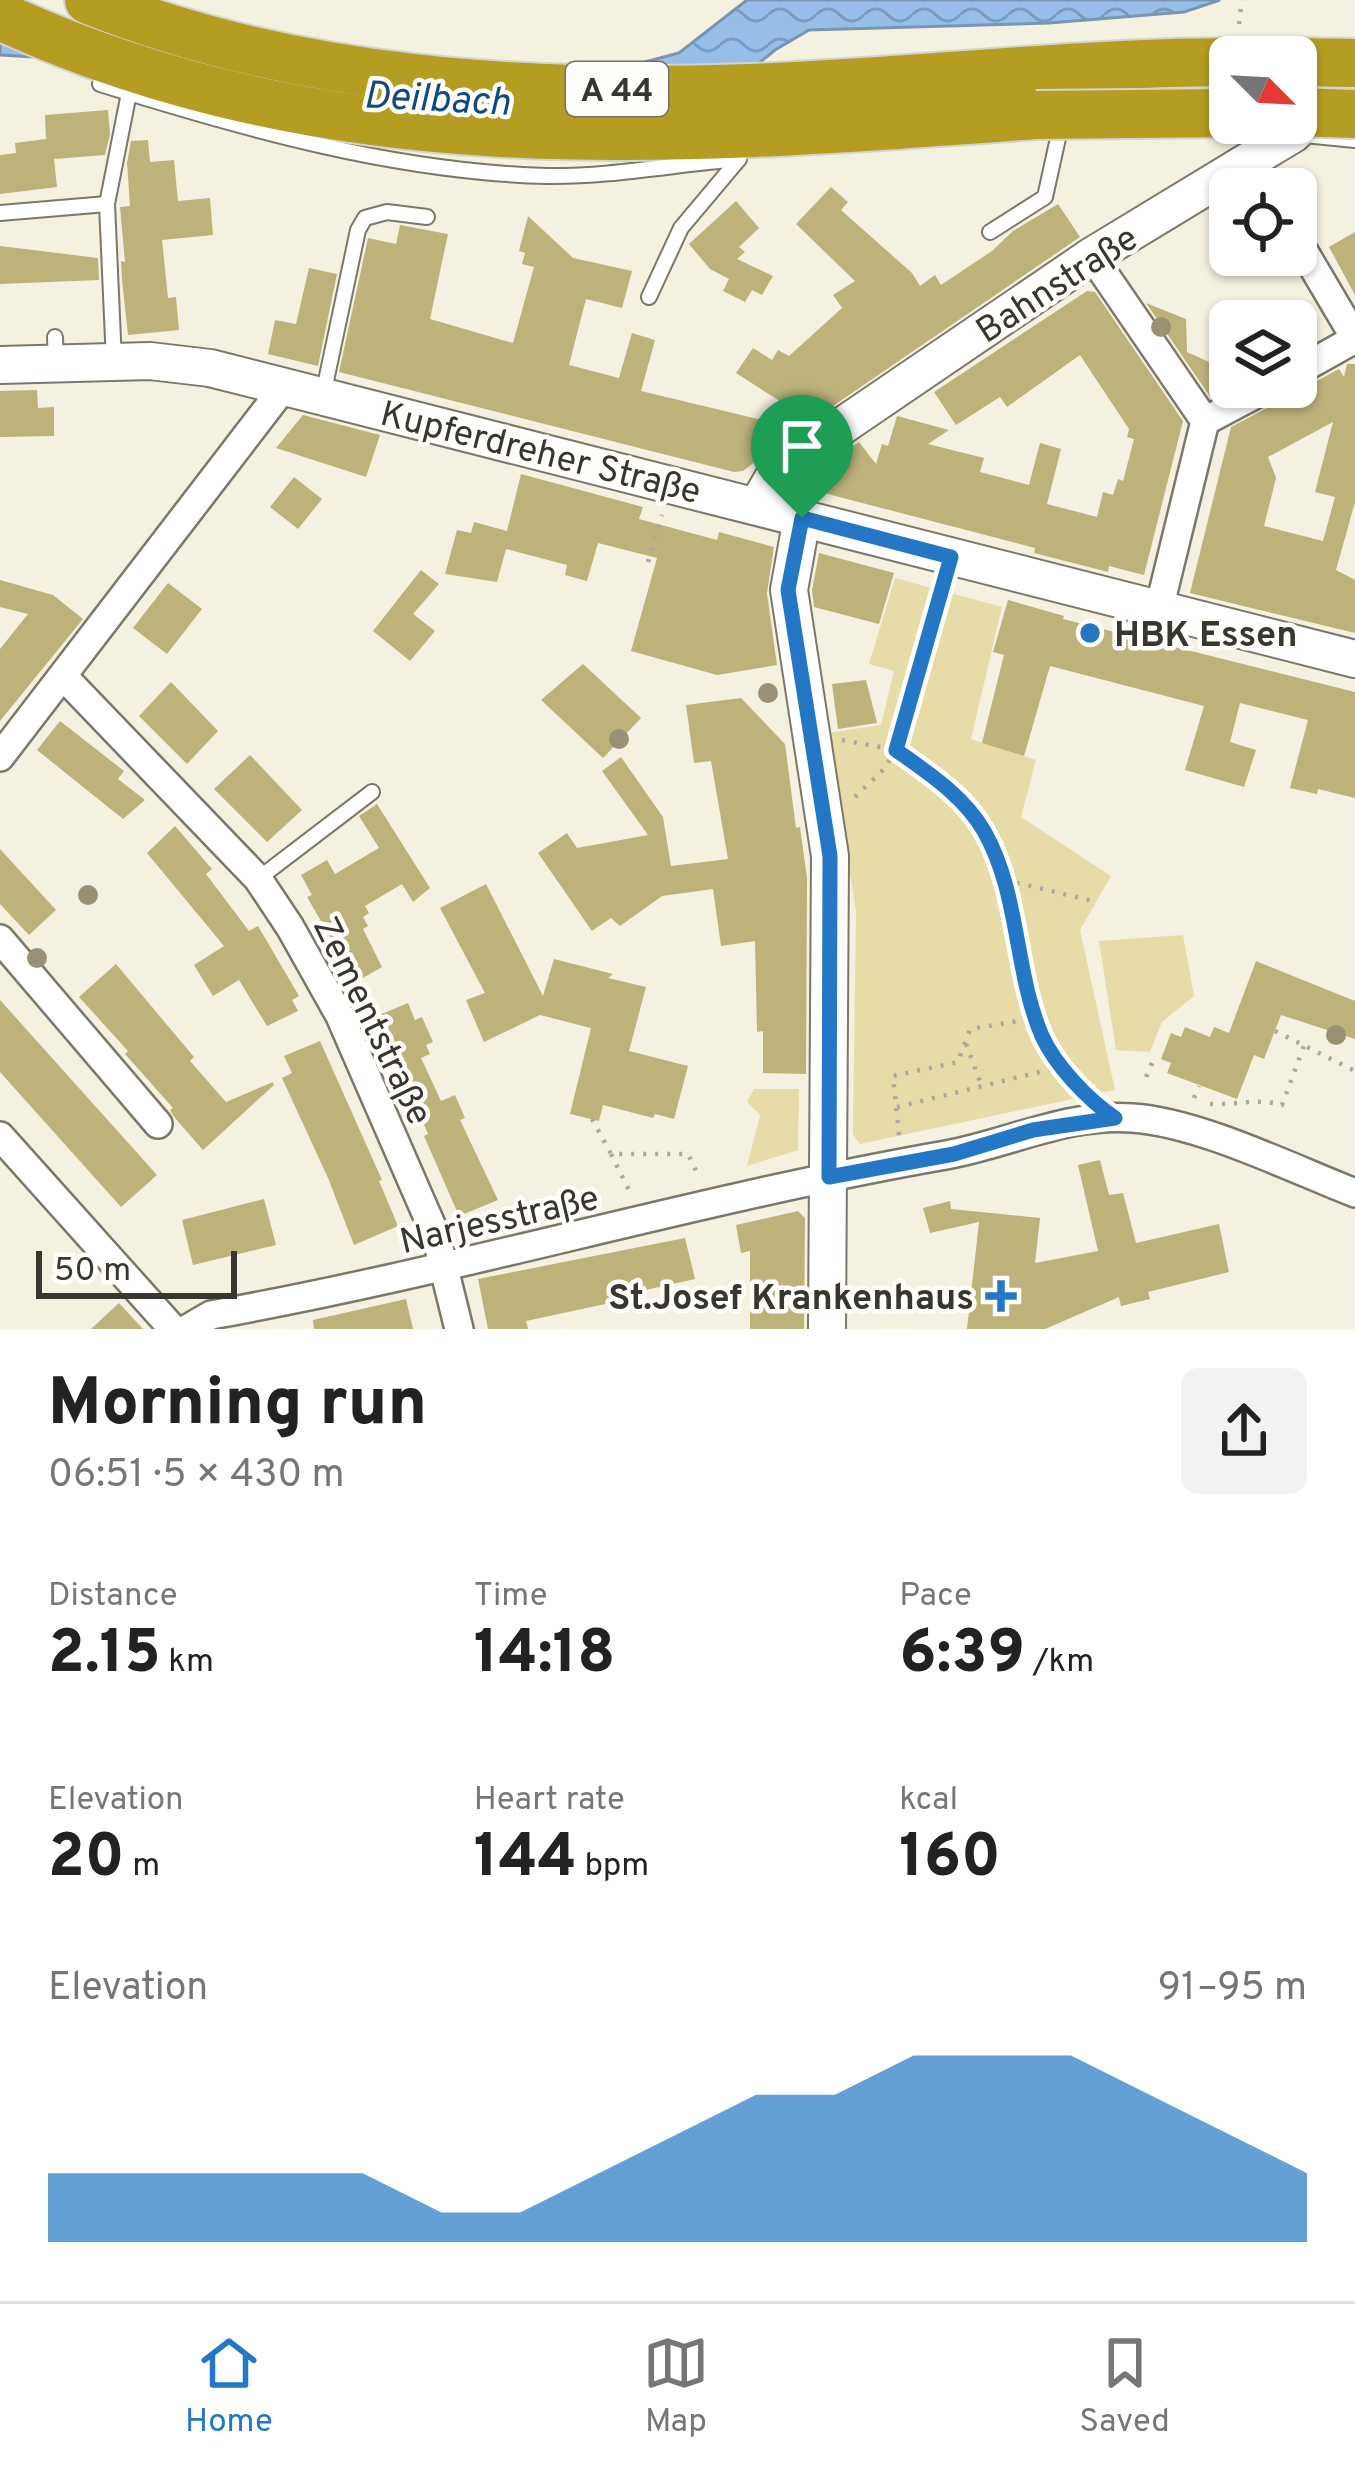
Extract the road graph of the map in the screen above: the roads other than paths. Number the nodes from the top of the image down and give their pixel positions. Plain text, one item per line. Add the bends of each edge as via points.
1 (89, 0) edge
2 (152, 0) edge
3 (0, 16) edge
4 (203, 38) junction
5 (0, 45) edge
6 (1209, 46) edge
7 (1317, 62) edge
8 (1355, 62) edge
9 (89, 67) junction
10 (129, 93) junction
11 (1067, 98) dead end
12 (1317, 109) edge
13 (1209, 113) edge
14 (1355, 114) edge
15 (1317, 120) edge
16 (1317, 129) edge
17 (1355, 140) edge
18 (1209, 198) edge
19 (107, 204) junction
20 (0, 213) edge
21 (427, 217) dead end
22 (990, 232) dead end
23 (1092, 256) junction
24 (1317, 274) edge
25 (649, 297) dead end
26 (1355, 339) edge
27 (1317, 361) edge
28 (114, 362) junction
29 (0, 364) edge
30 (284, 387) junction
31 (323, 395) junction
32 (1230, 408) edge
33 (1204, 422) junction
34 (757, 506) junction
35 (802, 518) junction
36 (1159, 609) junction
37 (1355, 659) edge
38 (63, 676) junction
39 (0, 757) edge
40 (372, 792) dead end
41 (259, 879) junction
42 (0, 939) edge
43 (158, 1124) dead end
44 (0, 1136) edge
45 (829, 1177) junction
46 (1355, 1193) edge
47 (446, 1267) junction
48 (173, 1329) edge
49 (187, 1329) edge
50 (459, 1329) edge
51 (827, 1329) edge

1 - 4 highway, A 44
2 - 4 highway
3 - 9 highway, A 44
4 - 6 highway, A 44 via 386,75 599,89 751,88
5 - 9 highway
7 - 8 highway, bridge
8 - 12 street, Bahnstraße
9 - 10 lane
9 - 13 highway, A 44, bridge via 377,125 472,134 749,136 1036,115
10 - 19 lane
10 - 25 lane via 245,128 405,161 549,176 739,159 681,228
11 - 22 lane via 1045,197
14 - 15 highway, bridge
16 - 17 lane
18 - 23 street, Bahnstraße
19 - 20 lane
19 - 28 lane
21 - 31 lane via 365,218
23 - 33 street
23 - 34 street, Bahnstraße via 776,473
24 - 26 street
26 - 27 street
28 - 29 street, Kupferdreher Straße via 55,350
28 - 30 street, Kupferdreher Straße via 210,368
30 - 31 street, Kupferdreher Straße
30 - 38 street
31 - 34 street, Kupferdreher Straße
32 - 33 street
33 - 36 street
34 - 35 street, Kupferdreher Straße
35 - 36 street, Kupferdreher Straße
35 - 45 street via 788,590 830,856
36 - 37 street, Kupferdreher Straße
38 - 39 street
38 - 41 street, Zementstraße
40 - 41 lane
41 - 47 street, Zementstraße via 340,1016
42 - 43 street
44 - 48 street
45 - 46 street, Narjesstraße via 1033,1130 1115,1118 1204,1118
45 - 47 street, Narjesstraße
45 - 51 street
47 - 49 street, Narjesstraße via 211,1315
47 - 50 street, Zementstraße

